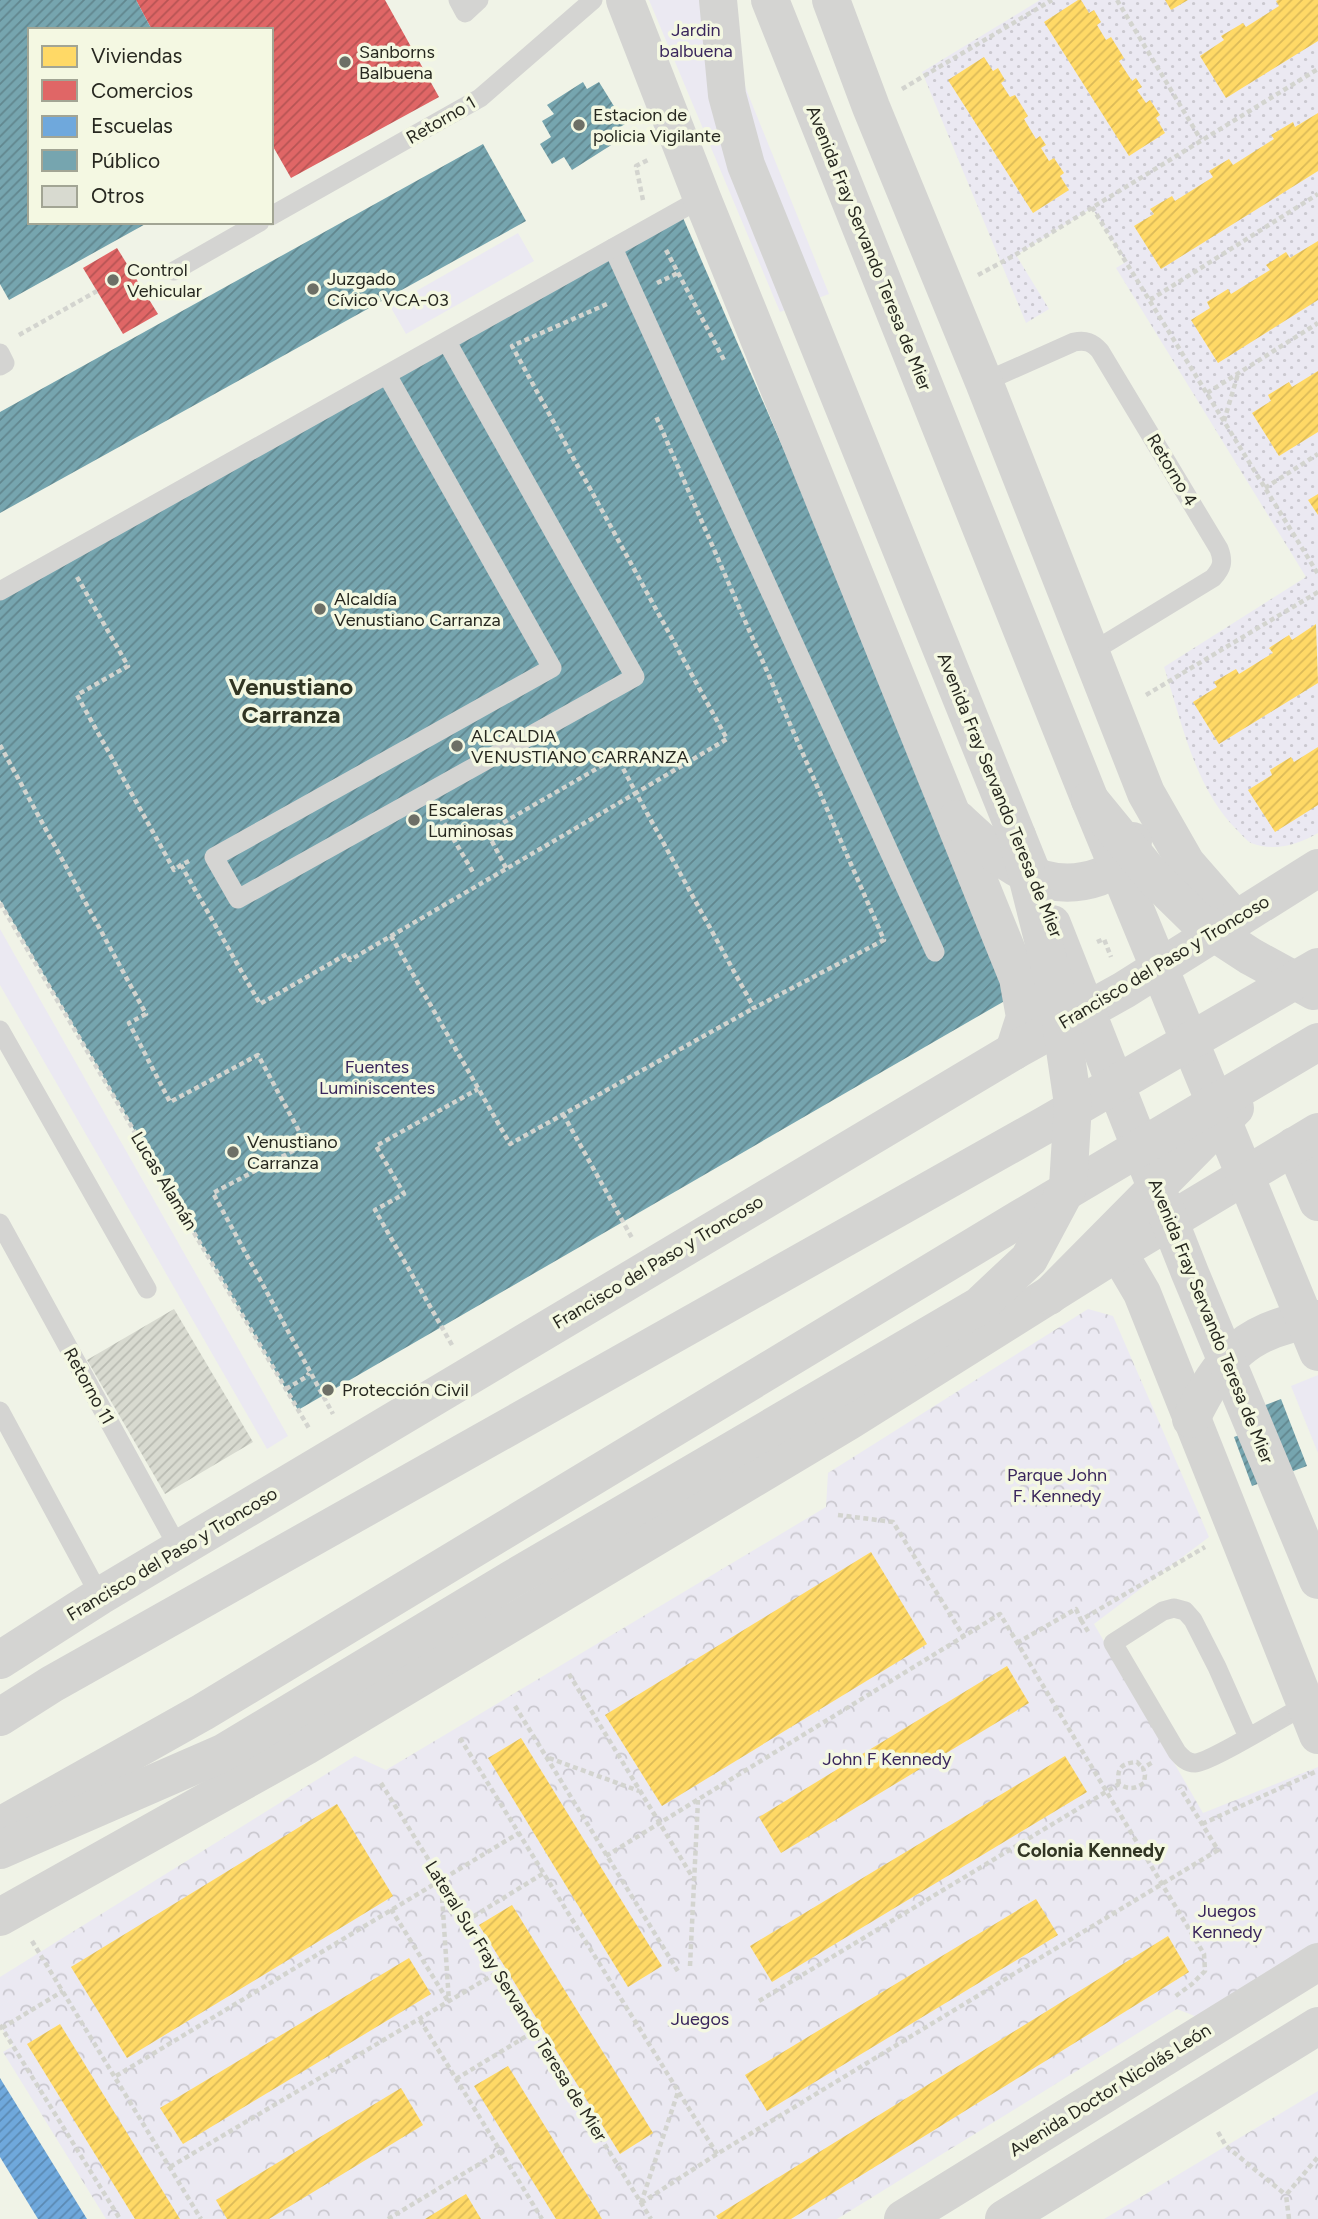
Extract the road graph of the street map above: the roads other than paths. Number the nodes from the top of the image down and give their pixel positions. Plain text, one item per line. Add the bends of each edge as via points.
1 (458, 0) edge
2 (479, 0) edge
3 (593, 0) edge
4 (625, 0) edge
5 (718, 0) edge
6 (770, 0) edge
7 (831, 0) edge
8 (702, 198) junction
9 (273, 215) edge
10 (256, 224) edge
11 (613, 248) junction
12 (174, 271) dead end
13 (447, 342) junction
14 (6, 346) edge
15 (0, 366) edge
16 (387, 375) junction
17 (984, 382) junction
18 (0, 592) edge
19 (1090, 653) junction
20 (1116, 713) junction
21 (1090, 800) junction
22 (953, 815) junction
23 (1017, 836) junction
24 (1318, 868) edge
25 (1235, 919) junction
26 (935, 953) dead end
27 (1318, 967) edge
28 (1318, 992) edge
29 (0, 1030) edge
30 (1318, 1042) edge
31 (1014, 1051) junction
32 (1273, 1069) junction
33 (1306, 1139) edge
34 (1318, 1202) edge
35 (0, 1223) edge
36 (1118, 1252) junction
37 (147, 1289) dead end
38 (1049, 1296) junction
39 (1318, 1319) edge
40 (1318, 1352) edge
41 (0, 1411) edge
42 (1191, 1419) junction
43 (179, 1549) junction
44 (1318, 1580) edge
45 (100, 1596) junction
46 (0, 1660) edge
47 (52, 1684) junction
48 (0, 1691) edge
49 (0, 1717) edge
50 (1312, 1720) edge
51 (1248, 1737) junction
52 (0, 1826) edge
53 (0, 1850) edge
54 (6, 1914) edge
55 (1318, 1962) edge
56 (1318, 2026) edge
57 (903, 2219) edge
58 (1004, 2219) edge

1 - 2 lane via 465,13
3 - 9 lane, Retorno 1 via 480,98
4 - 8 main road
5 - 23 main road, Avenida Fray Servando Teresa de Mier via 727,95 746,165
6 - 21 main road, Avenida Fray Servando Teresa de Mier
7 - 17 main road
8 - 11 lane
8 - 22 main road
10 - 12 lane
11 - 13 lane
11 - 26 lane
13 - 16 lane
13 - 16 lane via 635,677 238,899 214,856 552,668
14 - 15 lane via 5,363
16 - 18 lane
17 - 19 main road
17 - 19 lane, Retorno 4 via 1074,342 1093,344 1219,549 1223,560 1213,578
19 - 20 main road
20 - 22 main road via 1138,820 1130,855 1101,876 1060,884 1019,870
20 - 25 main road via 1146,793 1186,863
21 - 28 main road via 1153,877 1201,924
21 - 40 main road, Avenida Fray Servando Teresa de Mier
22 - 31 main road via 1018,978 1025,1017
23 - 44 main road, Avenida Fray Servando Teresa de Mier
23 - 53 main road via 1057,995 1073,1104 1068,1186 1029,1259 979,1306 223,1753
24 - 25 main road, Francisco del Paso y Troncoso
25 - 31 main road, Francisco del Paso y Troncoso via 1124,990
27 - 47 main road
29 - 37 lane
30 - 32 main road
31 - 43 main road, Francisco del Paso y Troncoso
32 - 38 main road
32 - 52 main road via 203,1712
33 - 34 main road
33 - 36 main road
35 - 43 lane, Retorno 11
36 - 38 main road
36 - 42 main road via 1142,1293
38 - 54 main road via 318,1739
39 - 42 main road via 1288,1322 1250,1339 1220,1367
41 - 45 lane
42 - 50 main road
43 - 45 main road, Francisco del Paso y Troncoso
45 - 46 main road, Francisco del Paso y Troncoso
47 - 48 main road
47 - 49 main road
50 - 51 lane
51 - 51 lane via 1217,1667 1185,1611 1163,1611 1113,1643 1184,1760 1205,1760
55 - 57 main road, Avenida Doctor Nicolás León
56 - 58 main road

